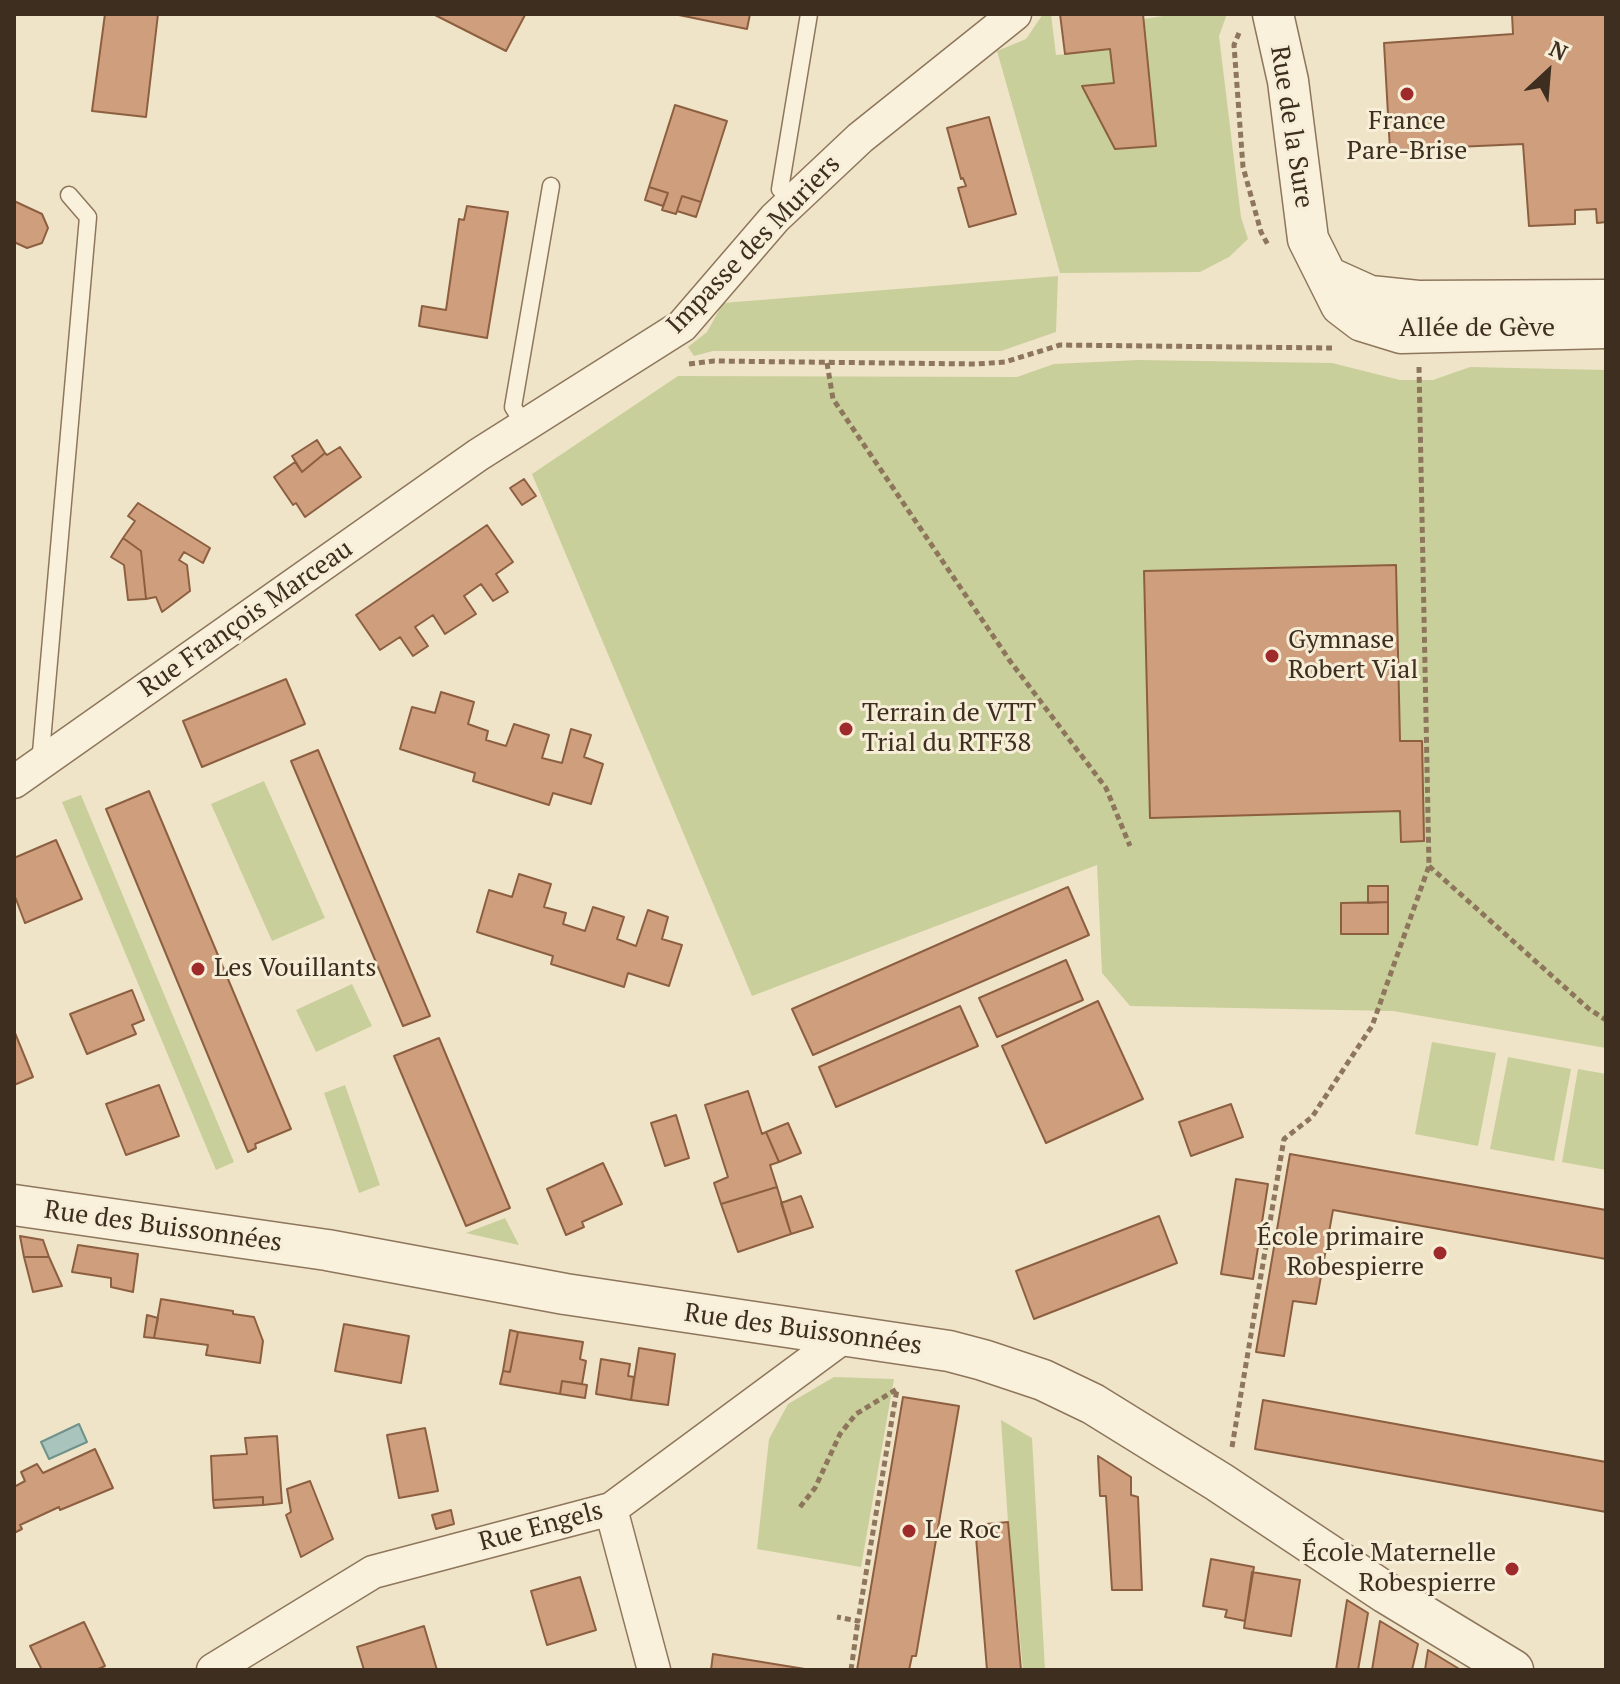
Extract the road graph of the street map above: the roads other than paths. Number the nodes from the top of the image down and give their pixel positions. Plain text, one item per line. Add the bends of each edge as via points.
1 (809, 14) edge
2 (1015, 14) edge
3 (1273, 14) edge
4 (551, 186) dead end
5 (69, 195) dead end
6 (793, 201) junction
7 (1308, 239) joint
8 (1324, 276) junction
9 (1606, 300) edge
10 (1606, 328) edge
11 (525, 426) junction
12 (478, 455) joint
13 (40, 764) junction
14 (14, 782) edge
15 (14, 1205) edge
16 (845, 1336) junction
17 (611, 1509) junction
18 (213, 1670) edge
19 (654, 1670) edge
20 (1513, 1670) edge

1 - 6 lane via 780,189
2 - 6 street, Impasse des Muriers via 860,138
3 - 7 street, Rue de la Sure via 1288,81
4 - 11 lane via 513,407
5 - 13 lane via 88,217
6 - 11 street, Impasse des Muriers via 682,326
7 - 8 street, Allée de Gève
8 - 9 street, Allée de Gève via 1370,296 1418,301
8 - 10 street, Allée de Gève via 1341,305 1362,321 1401,333
11 - 12 street, Impasse des Muriers
12 - 13 street, Rue François Marceau
13 - 14 street, Rue François Marceau
15 - 16 street, Rue des Buissonnées via 327,1250 565,1294
16 - 17 street, Rue Engels
16 - 20 street, Rue des Buissonnées via 949,1351 1043,1380 1093,1404
17 - 18 street, Rue Engels via 373,1572
17 - 19 street

